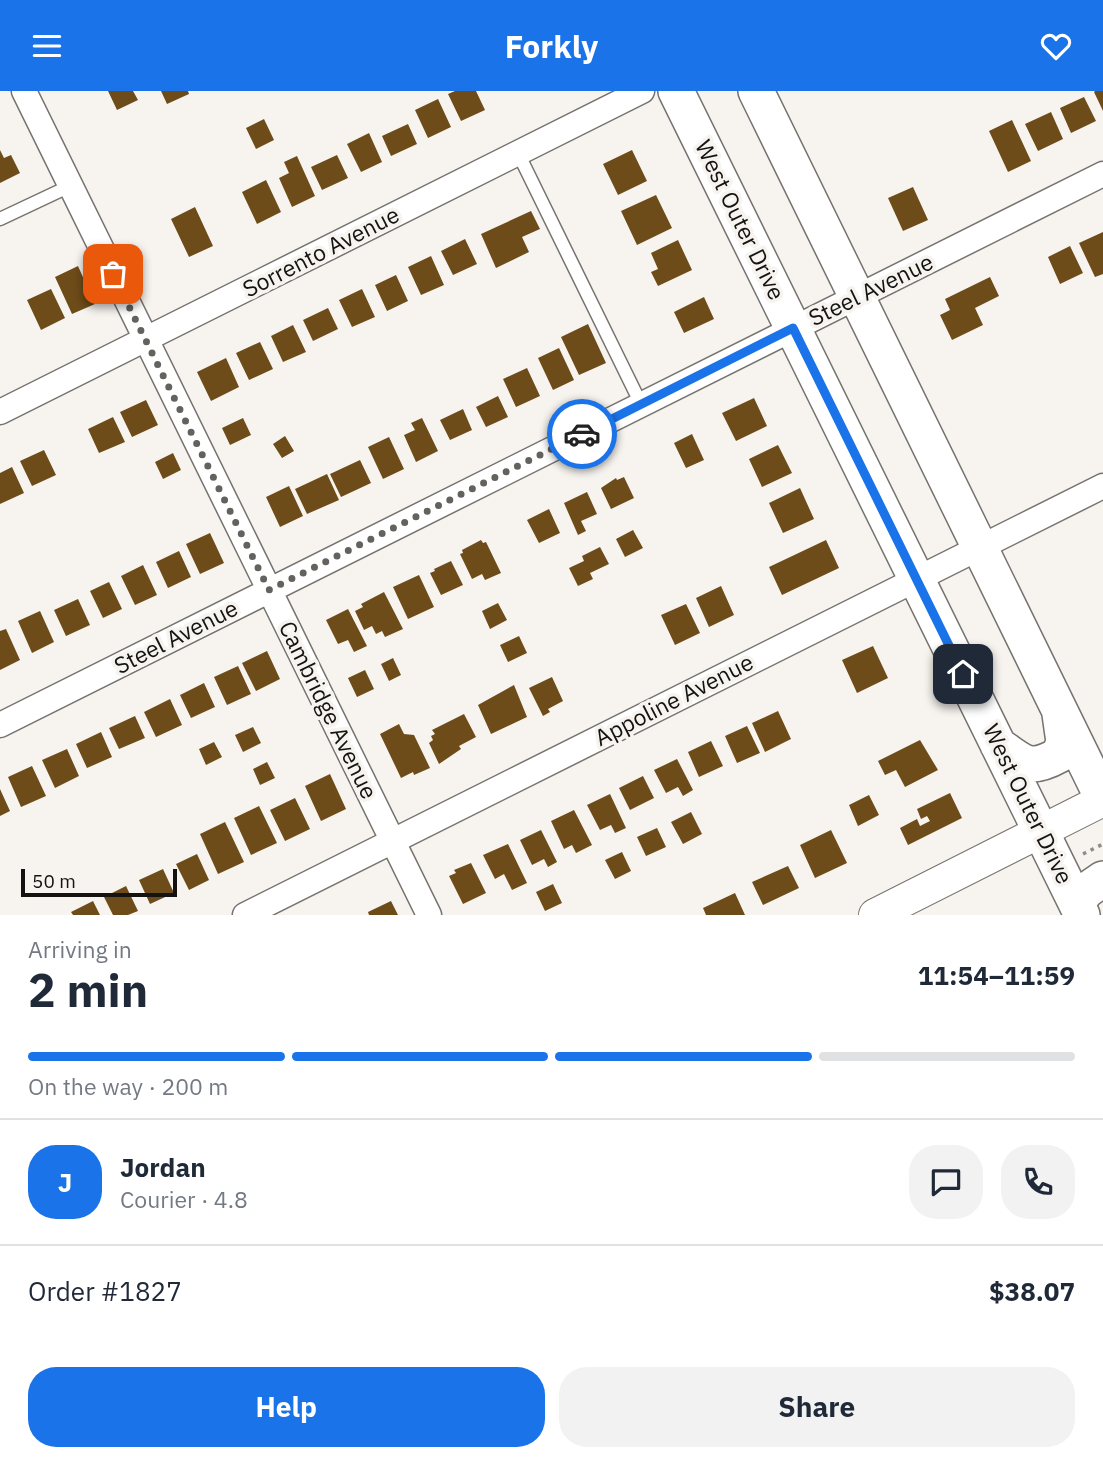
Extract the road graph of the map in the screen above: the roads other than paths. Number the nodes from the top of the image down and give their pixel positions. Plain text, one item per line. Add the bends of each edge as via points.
1 (24, 91) edge
2 (642, 91) edge
3 (676, 91) edge
4 (756, 91) edge
5 (518, 153) junction
6 (1103, 174) edge
7 (70, 186) junction
8 (0, 219) edge
9 (857, 297) junction
10 (793, 328) junction
11 (146, 339) junction
12 (640, 404) junction
13 (0, 412) edge
14 (1103, 486) edge
15 (979, 547) junction
16 (916, 579) junction
17 (269, 590) junction
18 (1060, 715) junction
19 (0, 725) edge
20 (998, 745) junction
21 (1103, 800) edge
22 (1040, 831) junction
23 (393, 841) junction
24 (1092, 867) edge
25 (1079, 909) edge
26 (245, 915) edge
27 (429, 915) edge
28 (875, 915) edge

1 - 7 street, Cambridge Avenue
2 - 5 street, Sorrento Avenue
3 - 10 main road, West Outer Drive
4 - 9 main road
5 - 11 street, Sorrento Avenue
5 - 12 lane
6 - 9 street, Steel Avenue
7 - 8 lane
7 - 11 street, Cambridge Avenue
9 - 10 street, Steel Avenue
9 - 15 main road
10 - 12 street, Steel Avenue
10 - 16 main road, West Outer Drive
11 - 13 street, Sorrento Avenue
11 - 17 street, Cambridge Avenue
12 - 17 street, Steel Avenue
14 - 15 street, Appoline Avenue
15 - 16 street, Appoline Avenue
15 - 18 main road
16 - 20 main road, West Outer Drive
16 - 23 street, Appoline Avenue
17 - 19 street, Steel Avenue
17 - 23 street, Cambridge Avenue
18 - 20 main road via 1064,742 1059,755 1044,764 1026,763
18 - 21 main road
20 - 22 main road, West Outer Drive
21 - 22 street
22 - 25 main road, West Outer Drive
22 - 28 street
23 - 26 street, Appoline Avenue
23 - 27 street, Cambridge Avenue
24 - 25 main road

